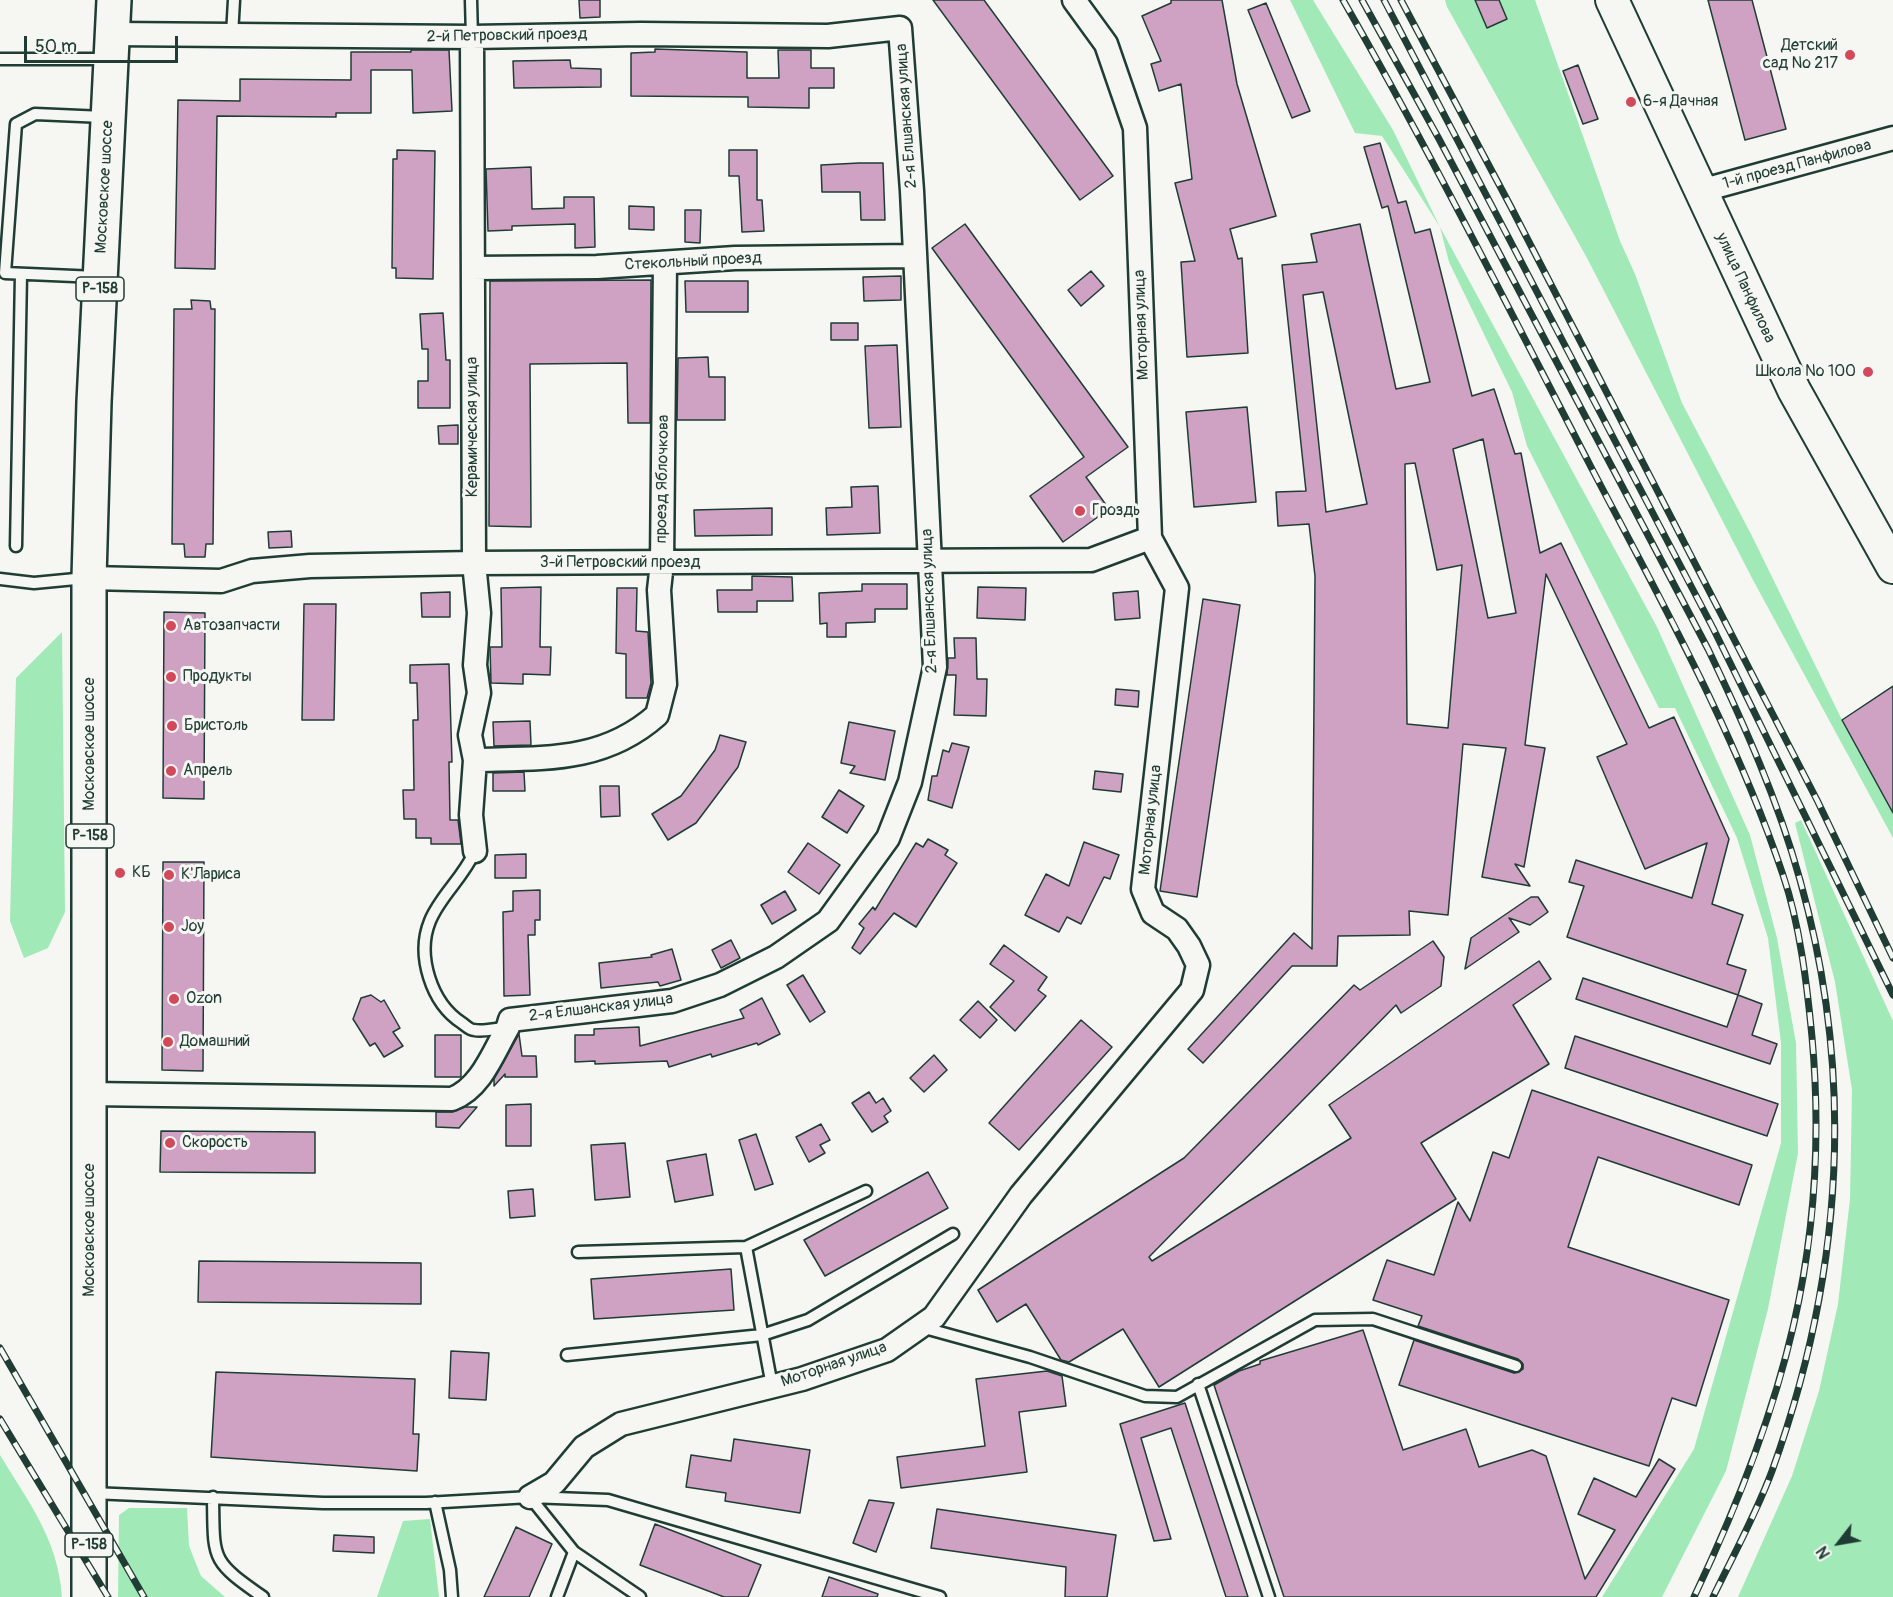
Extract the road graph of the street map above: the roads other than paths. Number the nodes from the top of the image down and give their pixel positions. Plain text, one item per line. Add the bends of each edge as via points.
1 (114, 0) edge
2 (234, 0) edge
3 (471, 0) edge
4 (1074, 0) edge
5 (1612, 0) edge
6 (900, 28) joint
7 (232, 35) junction
8 (472, 37) junction
9 (112, 46) junction
10 (0, 59) edge
11 (108, 117) junction
12 (1893, 138) edge
13 (1700, 191) junction
14 (914, 256) junction
15 (665, 264) junction
16 (473, 268) junction
17 (21, 274) junction
18 (100, 277) junction
19 (1150, 538) junction
20 (16, 546) dead end
21 (474, 562) junction
22 (929, 562) junction
23 (662, 563) junction
24 (1893, 567) edge
25 (89, 578) junction
26 (0, 579) edge
27 (475, 760) junction
28 (474, 851) joint
29 (508, 1028) junction
30 (90, 1094) junction
31 (866, 1191) dead end
32 (953, 1234) dead end
33 (746, 1247) junction
34 (578, 1252) dead end
35 (920, 1327) junction
36 (762, 1335) junction
37 (567, 1355) dead end
38 (1516, 1366) dead end
39 (1198, 1384) junction
40 (772, 1386) junction
41 (89, 1493) junction
42 (213, 1497) junction
43 (530, 1497) junction
44 (435, 1502) junction
45 (574, 1552) junction
46 (908, 1593) edge
47 (89, 1597) edge
48 (263, 1597) edge
49 (452, 1597) edge
50 (557, 1597) edge
51 (640, 1597) edge
52 (940, 1597) edge
53 (1269, 1597) edge

1 - 9 main road, Московское шоссе / Р-158
2 - 7 lane
3 - 8 lane, Керамическая улица
4 - 19 street, Моторная улица via 1106,44 1135,128
5 - 13 main road, улица Панфилова
6 - 8 street, 2-й Петровский проезд via 828,36
6 - 14 street, 2-я Елшанская улица
7 - 8 street, 2-й Петровский проезд
7 - 9 street, 2-й Петровский проезд
8 - 16 street, Керамическая улица
9 - 10 lane
9 - 11 main road, Московское шоссе / Р-158
11 - 17 lane via 35,114 16,124 5,273
11 - 18 main road, Московское шоссе / Р-158
12 - 13 street, 1-й проезд Панфилова
13 - 24 main road, улица Панфилова via 1794,390
14 - 15 street, Стекольный проезд via 735,258
14 - 22 street, 2-я Елшанская улица
15 - 16 street, Стекольный проезд
15 - 23 street, проезд Яблочкова
16 - 21 street, Керамическая улица
17 - 18 lane
17 - 20 lane
18 - 25 main road, Московское шоссе / Р-158
19 - 22 street, 3-й Петровский проезд via 1091,560
19 - 35 street, Моторная улица via 1177,588 1143,889 1153,912 1177,929 1189,946 1198,965 1192,990 1021,1195 934,1317
21 - 23 street, 3-й Петровский проезд
21 - 25 street, 3-й Петровский проезд via 310,566 252,571 221,581
21 - 27 street, Керамическая улица via 479,613 475,665 479,693 470,735
22 - 23 street, 3-й Петровский проезд
22 - 29 street, 2-я Елшанская улица via 935,667 910,782 888,838 828,921 776,957 720,985 672,1001 510,1020
23 - 27 street, проезд Яблочкова via 659,590 664,684 657,715 623,741 587,753
25 - 26 lane via 34,583
25 - 30 main road, Московское шоссе / Р-158
27 - 28 street, Керамическая улица via 471,815
28 - 29 lane via 468,866 429,921 424,948 429,977 453,1017 473,1030
29 - 30 street, 2-я Елшанская улица via 476,1083 466,1094 452,1099
30 - 41 main road, Московское шоссе / Р-158
31 - 33 lane
32 - 36 lane via 808,1320
33 - 34 lane
33 - 36 lane
35 - 39 lane via 1030,1357 1145,1396 1177,1397
35 - 40 street, Моторная улица via 887,1350
36 - 37 lane
36 - 40 lane
38 - 39 lane via 1373,1319 1315,1320
39 - 53 lane
40 - 43 street, Моторная улица via 621,1424 584,1448 554,1483
41 - 42 lane
41 - 47 main road, Московское шоссе / Р-158
42 - 44 lane via 324,1503
42 - 48 lane via 213,1548 226,1572
43 - 44 lane
43 - 45 lane
43 - 46 lane via 608,1500
44 - 49 lane
45 - 50 lane
45 - 51 lane
46 - 52 lane

